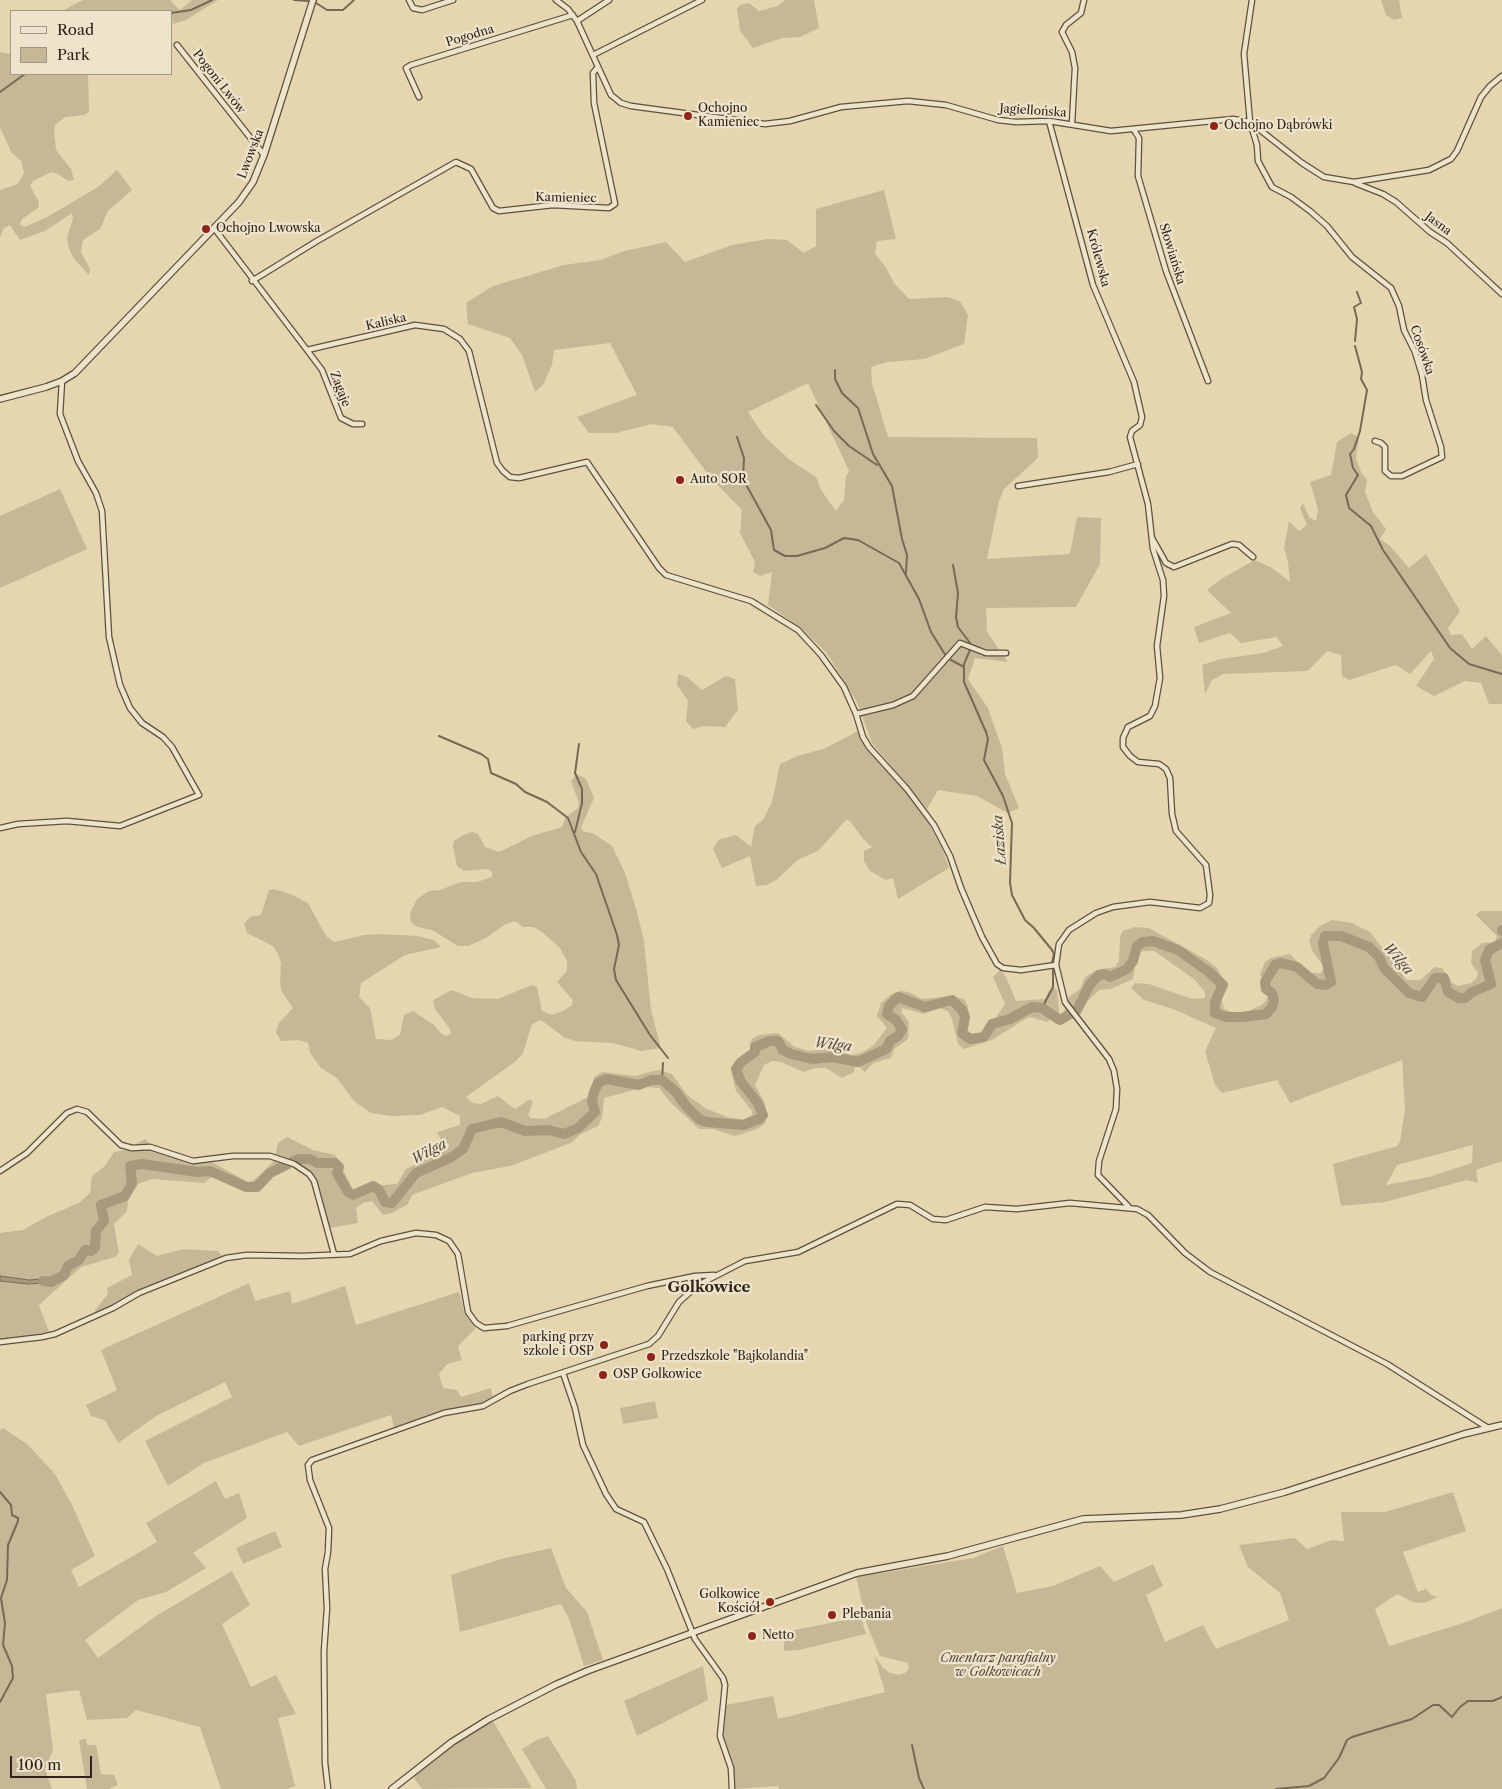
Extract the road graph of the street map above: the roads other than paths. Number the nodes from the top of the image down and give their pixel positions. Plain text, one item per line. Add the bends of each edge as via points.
1 (313, 0) edge
2 (409, 0) edge
3 (453, 0) edge
4 (556, 0) edge
5 (609, 0) edge
6 (702, 0) edge
7 (1084, 0) edge
8 (1252, 0) edge
9 (572, 15) junction
10 (577, 21) junction
11 (177, 44) dead end
12 (593, 55) junction
13 (598, 67) junction
14 (1502, 76) edge
15 (419, 97) dead end
16 (1049, 121) junction
17 (1250, 122) junction
18 (1072, 124) junction
19 (1134, 130) junction
20 (264, 155) junction
21 (1354, 182) junction
22 (214, 228) junction
23 (252, 281) junction
24 (1502, 294) edge
25 (306, 350) junction
26 (62, 381) junction
27 (1208, 381) dead end
28 (0, 399) edge
29 (362, 424) dead end
30 (1375, 441) dead end
31 (1138, 464) junction
32 (1018, 486) dead end
33 (1151, 537) junction
34 (1253, 557) dead end
35 (1006, 653) dead end
36 (856, 714) junction
37 (0, 828) edge
38 (1056, 965) junction
39 (0, 1171) edge
40 (1128, 1206) junction
41 (334, 1254) junction
42 (716, 1275) junction
43 (0, 1342) edge
44 (563, 1373) junction
45 (1502, 1425) edge
46 (1490, 1428) junction
47 (692, 1632) junction
48 (328, 1789) edge
49 (392, 1789) edge
50 (732, 1789) edge

1 - 20 street, Lwowska
2 - 3 street via 413,8 422,10
4 - 9 street, Jagiellońska
5 - 10 street
6 - 12 street
7 - 18 street via 1081,13 1062,32 1072,52 1075,68
8 - 17 street via 1244,54
9 - 10 street, Jagiellońska
9 - 15 street, Pogodna via 411,65 406,68
10 - 12 street, Jagiellońska
11 - 20 street, Pogoni Lwów
12 - 13 street, Jagiellońska
13 - 16 street, Jagiellońska via 606,88 621,103 765,124 833,109 908,101 946,105 998,120
13 - 23 street, Kamieniec via 593,73 594,103 615,204 608,208 553,205 499,211 493,208 471,169 456,162
14 - 21 street via 1481,97 1457,151 1450,159 1429,170
16 - 18 street, Jagiellońska
16 - 31 street, Królewska via 1093,285 1134,382 1142,417 1140,425 1130,433
17 - 19 street, Jagiellońska via 1233,119
17 - 21 street via 1324,177
17 - 30 street, Cosówka via 1258,160 1272,187 1327,226 1352,257 1391,288 1399,306 1404,330 1422,375 1442,457 1402,476 1391,476 1385,472 1385,447
18 - 19 street, Jagiellońska via 1096,130
19 - 27 street, Słowiańska via 1139,138 1138,176 1166,271
20 - 22 street, Lwowska via 251,186
21 - 24 street, Jasna via 1396,202
22 - 23 street
22 - 26 street, Lwowska via 75,373
23 - 25 street
25 - 29 street, Zagaje via 322,370 341,418 352,424
25 - 36 street, Kaliska via 415,325 444,329 460,339 469,351 497,462 503,471 516,478 587,462 663,573 751,601 798,630 822,655
26 - 28 street, Lwowska
26 - 37 street via 60,414 78,462 96,493 102,511 109,637 120,685 130,708 142,723 172,746 199,795 120,826 67,821
31 - 32 street
31 - 33 street via 1148,504
33 - 34 street via 1166,563 1174,567 1232,544
33 - 38 street via 1163,580 1157,646 1160,678 1150,716 1128,727 1123,747 1138,762 1159,764 1166,769 1176,830 1206,865 1209,903 1200,908 1150,902 1096,913 1063,937
35 - 36 street via 986,653 960,643 913,696 893,705
36 - 38 street via 863,737 918,803 944,843 982,936 997,964 1002,968 1021,970
38 - 40 street via 1065,1002 1109,1059 1114,1071 1116,1109 1099,1161 1098,1175
39 - 41 street via 27,1153 67,1114 77,1109 87,1112 121,1145 150,1147 193,1161 270,1156 294,1164 314,1181
40 - 42 street via 1070,1203 1017,1209 985,1207 939,1220 910,1205 897,1204 798,1252 745,1261
40 - 46 street via 1148,1215 1210,1272 1387,1364
41 - 42 street via 350,1254 381,1240 416,1233 436,1235 449,1241 458,1254 468,1312 484,1328 507,1326 647,1286
41 - 43 street via 226,1258 139,1293 56,1334
42 - 44 street via 698,1285 679,1302 658,1336 649,1344
44 - 47 street via 576,1408 583,1445 606,1494 616,1508 644,1522
44 - 48 street via 510,1390 483,1406 444,1413 312,1460 308,1465 316,1497 329,1528 324,1651
45 - 46 street
46 - 47 street via 1220,1509 1181,1515 1083,1519 948,1556 858,1573
47 - 49 street via 587,1671 519,1703 452,1742
47 - 50 street via 725,1685 720,1736 731,1768

